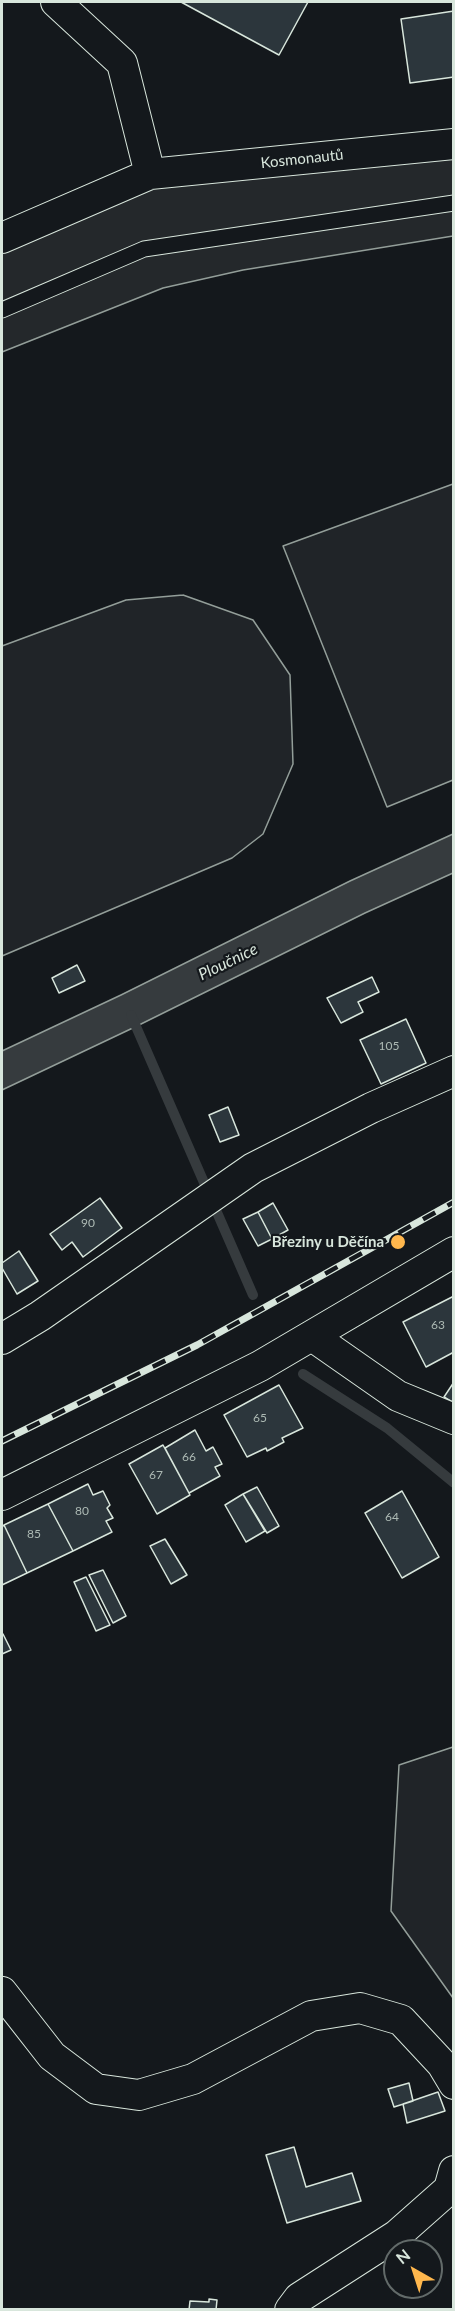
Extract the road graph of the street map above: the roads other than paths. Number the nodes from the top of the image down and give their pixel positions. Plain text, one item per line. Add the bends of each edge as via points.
1 (56, 2) edge
2 (453, 144) edge
3 (150, 174) junction
4 (453, 203) edge
5 (2, 238) edge
6 (2, 310) edge
7 (453, 1071) edge
8 (453, 1252) edge
9 (312, 1336) junction
10 (2, 1339) edge
11 (453, 1419) edge
12 (2, 1495) edge
13 (2, 1992) edge
14 (453, 2084) edge
15 (453, 2171) edge
16 (290, 2310) edge

1 - 3 street via 122,63
2 - 3 street, Kosmonautů
3 - 5 street, Kosmonautů
4 - 6 lane via 144,249
7 - 10 street via 252,1168
8 - 9 street
9 - 11 street via 398,1396
9 - 12 street
13 - 14 street via 52,2056 96,2089 139,2095 193,2079 311,2016 360,2008 402,2020 442,2064
15 - 16 street via 449,2189 397,2235 299,2298

